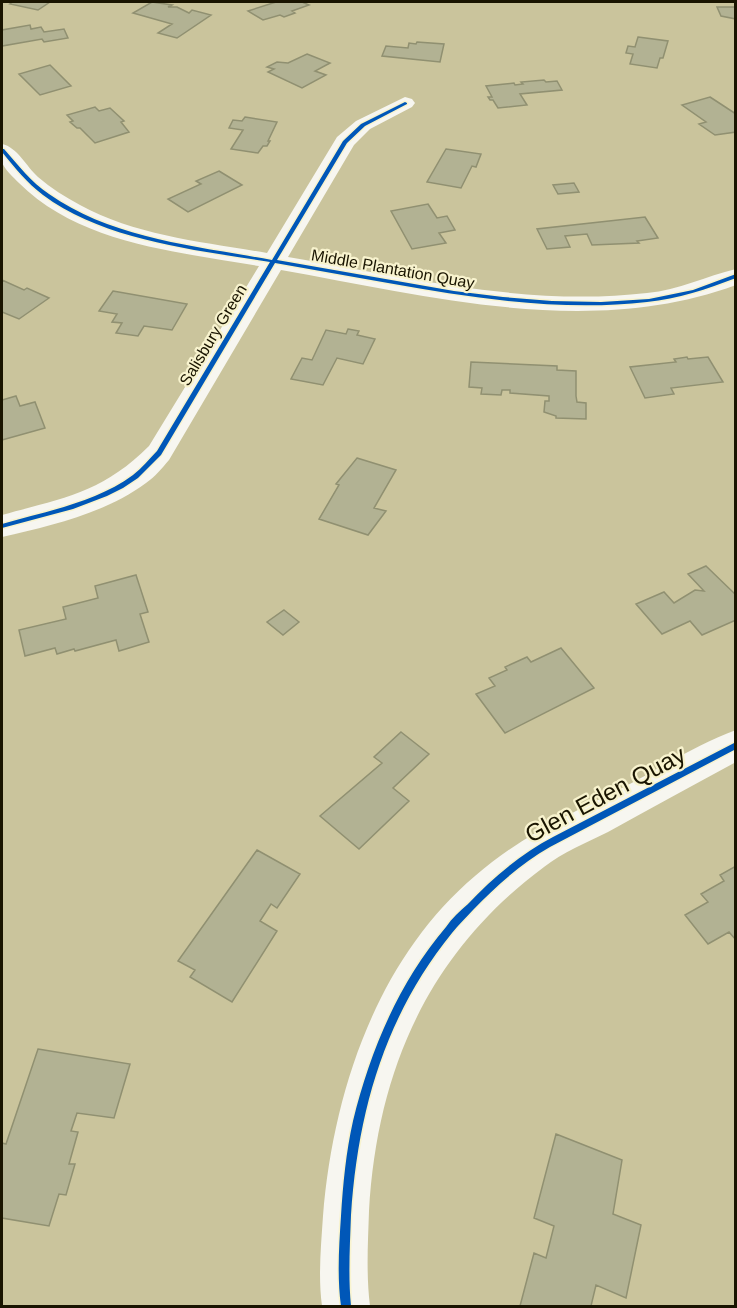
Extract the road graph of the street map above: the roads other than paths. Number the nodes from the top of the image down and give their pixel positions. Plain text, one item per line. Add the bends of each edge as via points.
1 (405, 103) dead end
2 (2, 150) edge
3 (273, 262) junction
4 (735, 276) edge
5 (2, 526) edge
6 (735, 745) edge
7 (346, 1306) edge

1 - 3 street, Salisbury Green via 363,125 345,142
2 - 3 street, Middle Plantation Quay via 31,183 85,218 154,240
3 - 4 street, Middle Plantation Quay via 483,298 591,303 662,298
3 - 5 street, Salisbury Green via 159,453 137,476 89,501
6 - 7 street, Glen Eden Quay via 533,853 486,889 444,933 402,997 379,1046 358,1119 346,1201

